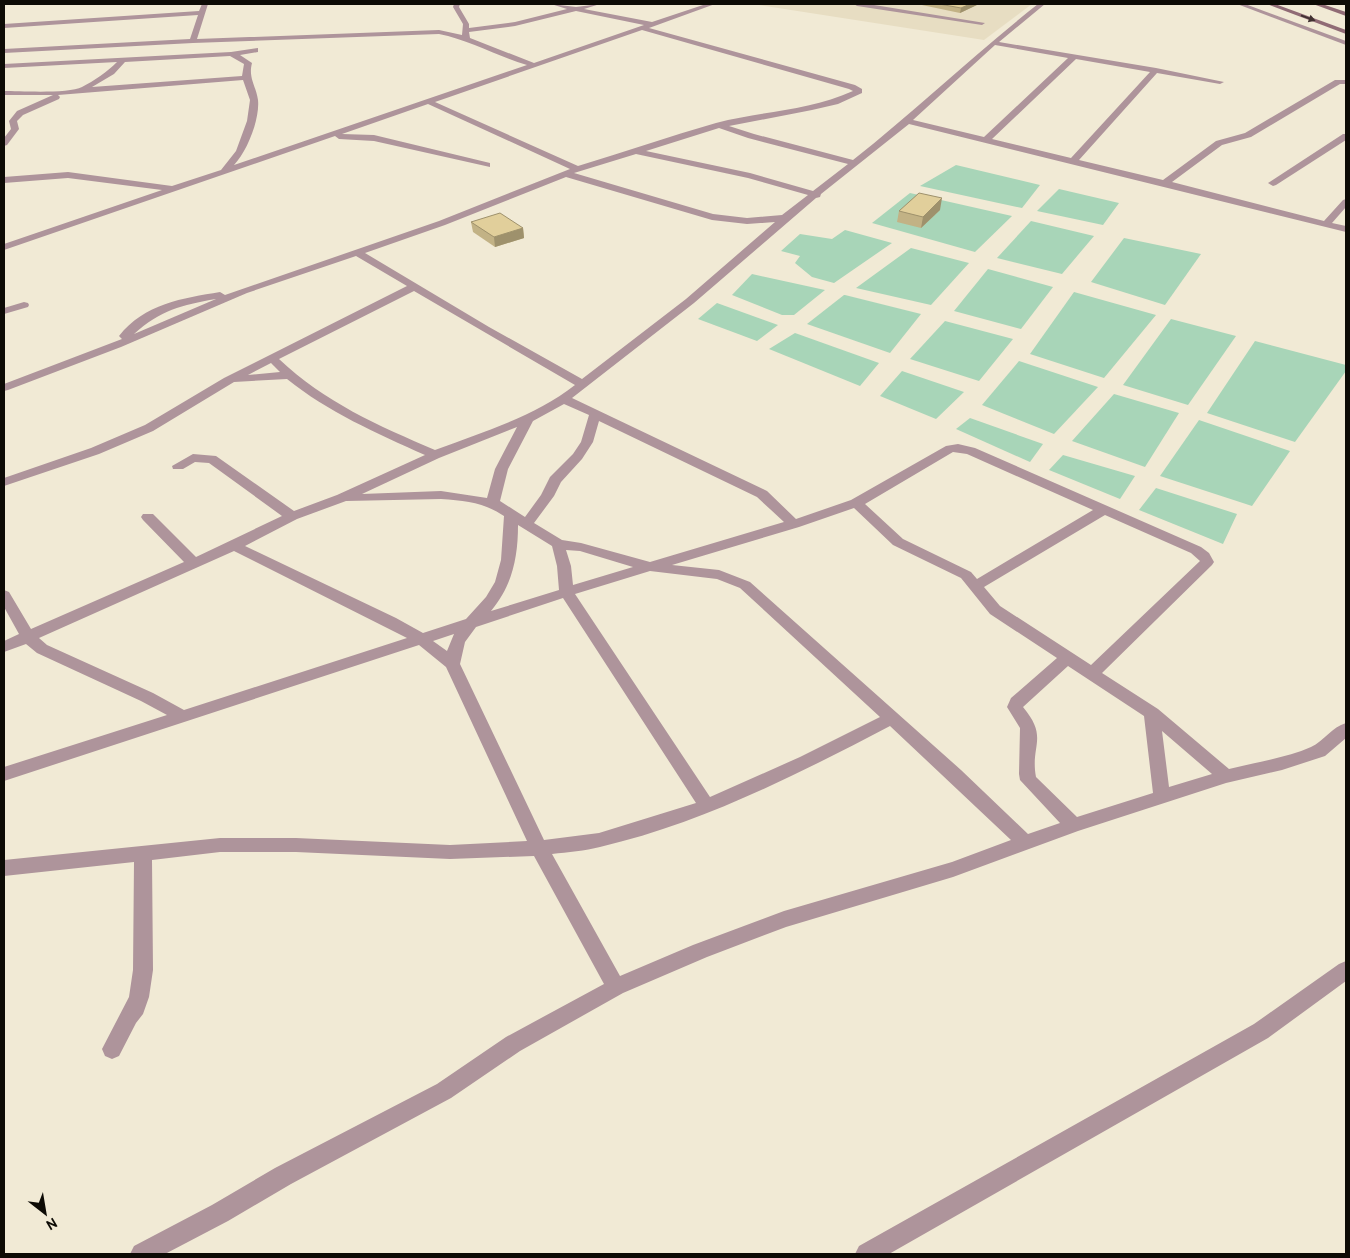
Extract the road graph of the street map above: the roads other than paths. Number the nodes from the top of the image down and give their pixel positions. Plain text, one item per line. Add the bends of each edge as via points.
1 (205, 4) edge
2 (457, 4) edge
3 (554, 4) edge
4 (597, 4) edge
5 (712, 4) edge
6 (857, 4) edge
7 (894, 4) edge
8 (1042, 4) edge
9 (1240, 4) edge
10 (1270, 4) edge
11 (1316, 4) edge
12 (576, 10) junction
13 (203, 13) junction
14 (1346, 14) edge
15 (943, 17) junction
16 (982, 23) dead end
17 (651, 25) junction
18 (4, 26) edge
19 (641, 28) junction
20 (467, 30) junction
21 (1346, 32) edge
22 (268, 38) junction
23 (236, 39) junction
24 (466, 39) junction
25 (210, 40) junction
26 (193, 41) junction
27 (993, 42) junction
28 (1346, 43) edge
29 (123, 44) junction
30 (20, 47) junction
31 (218, 49) junction
32 (255, 50) junction
33 (4, 51) edge
34 (231, 54) junction
35 (1074, 56) junction
36 (120, 60) junction
37 (245, 60) junction
38 (534, 65) junction
39 (6, 66) edge
40 (1156, 70) junction
41 (245, 78) junction
42 (1220, 82) dead end
43 (1346, 82) edge
44 (4, 92) edge
45 (76, 92) junction
46 (429, 102) junction
47 (907, 121) junction
48 (719, 125) junction
49 (331, 136) junction
50 (1346, 136) edge
51 (986, 140) junction
52 (4, 143) edge
53 (636, 150) junction
54 (239, 154) junction
55 (269, 157) junction
56 (1073, 161) junction
57 (856, 162) junction
58 (487, 164) dead end
59 (224, 172) junction
60 (572, 172) junction
61 (4, 180) edge
62 (1165, 183) junction
63 (1273, 183) dead end
64 (175, 188) junction
65 (817, 194) junction
66 (1346, 202) edge
67 (785, 218) junction
68 (1326, 224) junction
69 (1346, 229) edge
70 (4, 247) edge
71 (357, 252) junction
72 (414, 287) junction
73 (243, 291) junction
74 (24, 305) dead end
75 (4, 311) edge
76 (117, 345) junction
77 (272, 358) junction
78 (287, 375) junction
79 (228, 380) junction
80 (584, 384) junction
81 (4, 388) edge
82 (564, 399) junction
83 (595, 414) junction
84 (528, 419) junction
85 (435, 455) junction
86 (178, 466) dead end
87 (4, 482) edge
88 (342, 498) junction
89 (493, 503) junction
90 (856, 503) junction
91 (1103, 510) junction
92 (292, 516) junction
93 (511, 516) junction
94 (148, 517) dead end
95 (794, 524) junction
96 (526, 525) junction
97 (558, 544) junction
98 (234, 546) junction
99 (714, 549) junction
100 (194, 564) junction
101 (647, 566) junction
102 (719, 575) junction
103 (976, 586) junction
104 (566, 592) junction
105 (4, 595) edge
106 (469, 623) junction
107 (28, 637) junction
108 (421, 638) junction
109 (4, 647) edge
110 (1067, 658) junction
111 (452, 664) junction
112 (1091, 674) junction
113 (1152, 713) junction
114 (184, 717) junction
115 (892, 718) junction
116 (1346, 728) edge
117 (4, 774) edge
118 (1226, 776) junction
119 (1162, 797) junction
120 (708, 806) junction
121 (1074, 825) junction
122 (1025, 842) junction
123 (539, 848) junction
124 (143, 852) junction
125 (6, 869) edge
126 (1346, 970) edge
127 (616, 987) junction
128 (112, 1049) dead end
129 (142, 1254) edge
130 (867, 1254) edge

1 - 13 street
2 - 20 street
3 - 12 street
4 - 12 street
5 - 17 street
6 - 15 street
7 - 15 street
8 - 27 street
9 - 28 street
10 -> 21 street
11 - 14 street
12 - 17 street
12 - 20 street
13 - 18 street via 32,28
13 - 26 street
15 - 16 street
17 - 19 street
19 - 38 street
19 - 48 street via 858,89 834,102 812,108
20 - 24 street
22 - 23 street
22 - 24 street via 440,32
22 - 32 street
23 - 25 street
23 - 31 street
24 - 38 street
25 - 26 street
25 - 31 street
26 - 29 street
27 - 35 street
27 - 47 street
29 - 30 street
29 - 36 street
30 - 33 street
30 - 39 street
31 - 34 street
32 - 34 street
32 - 37 street
34 - 36 street
34 - 37 street
35 - 40 street
35 - 51 street
36 - 39 street
36 - 45 street via 101,80
37 - 41 street via 248,63
38 - 46 street
40 - 42 street
40 - 56 street
41 - 45 street
41 - 54 street via 254,105
43 - 62 street via 1338,82 1248,135 1219,142
44 - 45 street
45 - 52 street via 51,98 20,113 13,121 15,129
46 - 49 street
46 - 60 street via 498,131
47 - 51 street
47 - 57 street
48 - 53 street
48 - 57 street
49 - 55 street
49 - 58 street via 374,138
50 - 63 street
51 - 56 street
53 - 60 street
53 - 65 street
54 - 55 street
54 - 59 street
55 - 59 street
56 - 62 street
57 - 65 street
59 - 64 street
60 - 67 street via 712,217 747,221
60 - 71 street
61 - 64 street via 68,175
62 - 68 street
64 - 70 street
65 - 67 street
66 - 68 street
67 - 80 street via 690,301
68 - 69 street
71 - 72 street
71 - 73 street
72 - 77 street
72 - 80 street
73 - 76 street
73 - 76 street via 172,303 157,309
74 - 75 street
76 - 81 street
77 - 78 street
77 - 79 street
78 - 79 street
78 - 85 street via 336,409
79 - 87 street via 149,428
80 - 82 street
82 - 83 street
82 - 84 street
83 - 95 street via 762,494
83 - 96 street via 587,442 555,480
84 - 85 street
84 - 89 street via 500,468
85 - 88 street
86 - 92 street via 193,458 212,459
88 - 89 street via 441,495
88 - 92 street
89 - 93 street
90 - 91 street via 958,448
90 - 95 street
90 - 103 street via 898,542 953,566
91 - 103 street
91 - 112 street via 1196,550 1207,562
92 - 98 street
93 - 96 street
93 - 106 street via 512,542 503,580 492,600
94 - 100 street
95 - 99 street
96 - 97 street
97 - 101 street via 581,547
97 - 104 street
98 - 100 street
98 - 108 street
99 - 101 street
99 - 102 street
100 - 107 street
101 - 102 street
101 - 104 street
102 - 115 street via 745,584
103 - 110 street via 996,610
104 - 106 street
104 - 120 street
105 - 107 street
106 - 108 street
106 - 111 street via 454,648
107 - 109 street
107 - 114 street via 42,650
108 - 111 street
108 - 114 street
110 - 112 street
110 - 121 street via 1015,707 1028,729 1029,780
111 - 123 street
112 - 113 street
113 - 118 street
113 - 119 street
114 - 117 street
115 - 120 street via 806,762
115 - 122 street
116 - 118 street via 1319,752
118 - 119 street
119 - 121 street
120 - 123 street via 599,840
121 - 122 street
122 - 127 street via 953,869 784,919
123 - 124 street via 450,852 220,845
123 - 127 street
124 - 125 street
124 - 128 street via 143,970 139,997
126 - 130 street via 1261,1031
127 - 129 street via 513,1044 444,1091

